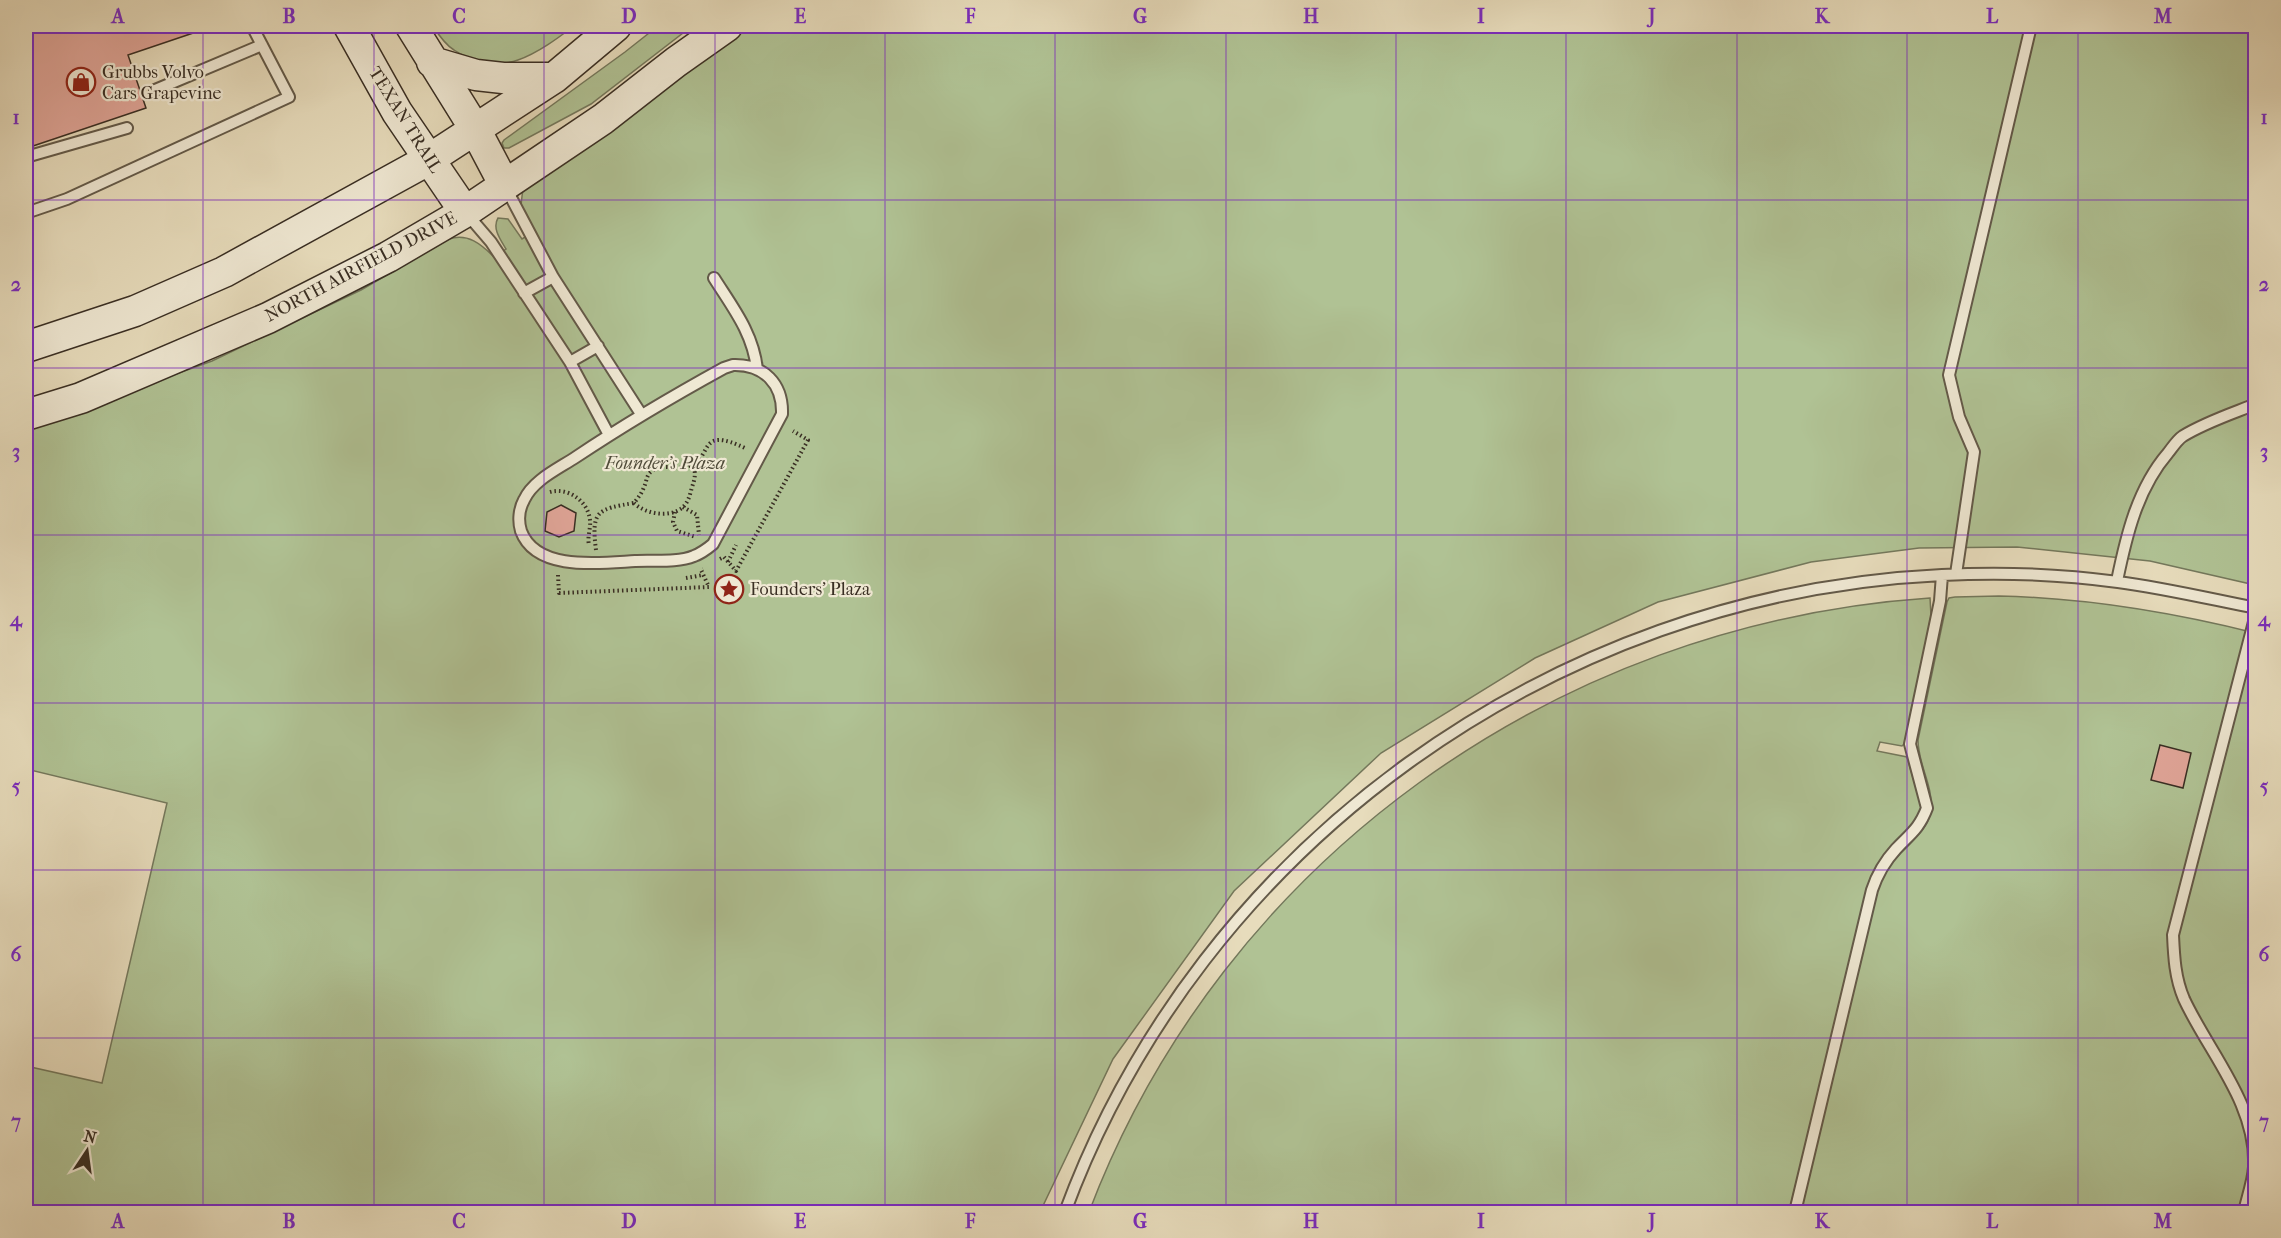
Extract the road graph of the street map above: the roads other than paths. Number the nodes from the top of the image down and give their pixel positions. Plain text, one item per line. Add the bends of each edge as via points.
1 (252, 26) edge
2 (350, 26) edge
3 (411, 26) edge
4 (616, 26) edge
5 (727, 26) edge
6 (2031, 26) edge
7 (262, 45) junction
8 (432, 62) junction
9 (554, 78) junction
10 (155, 90) dead end
11 (127, 128) dead end
12 (475, 129) junction
13 (26, 157) edge
14 (428, 160) junction
15 (504, 184) junction
16 (26, 213) edge
17 (465, 213) junction
18 (553, 277) junction
19 (714, 278) dead end
20 (524, 293) junction
21 (598, 346) junction
22 (26, 347) edge
23 (570, 362) junction
24 (757, 369) junction
25 (2256, 404) edge
26 (641, 414) junction
27 (26, 415) edge
28 (609, 435) junction
29 (1942, 574) junction
30 (1956, 574) junction
31 (2117, 581) junction
32 (2256, 608) edge
33 (2256, 614) edge
34 (1065, 1212) edge
35 (1795, 1212) edge
36 (2244, 1212) edge

1 - 7 lane
2 - 14 main road, TEXAN TRAIL
3 - 8 main road
4 - 9 main road
5 - 15 main road, NORTH AIRFIELD DRIVE via 603,119
6 - 30 lane via 1949,375 1959,417 1974,452
7 - 10 lane
7 - 16 lane via 289,98 67,199
8 - 9 main road via 476,75
8 - 12 main road
9 - 12 main road
11 - 13 lane
12 - 14 main road
12 - 15 main road
14 - 17 main road, TEXAN TRAIL
14 - 22 main road via 224,272 135,311
15 - 17 main road, NORTH AIRFIELD DRIVE
15 - 18 lane
17 - 20 lane via 491,242
17 - 27 main road, NORTH AIRFIELD DRIVE via 267,318 81,398
18 - 20 lane
18 - 21 lane
19 - 24 lane via 745,324
20 - 23 lane
21 - 23 lane
21 - 26 lane
23 - 28 lane
24 - 26 lane via 744,365 724,368
24 - 28 lane via 774,382 782,414 713,544 693,557 571,562 538,554 523,536 519,518 523,501 537,483
25 - 31 lane via 2181,437 2157,466 2141,496
26 - 28 lane
29 - 30 lane
29 - 34 lane via 1788,594 1649,633 1596,654 1505,700 1395,772 1310,843 1208,956 1136,1062 1094,1143
29 - 35 lane via 1940,601 1910,744 1927,808 1915,832 1884,865 1872,890
30 - 31 lane
31 - 32 lane
33 - 36 lane via 2173,935 2174,969 2184,998 2247,1115 2254,1168

